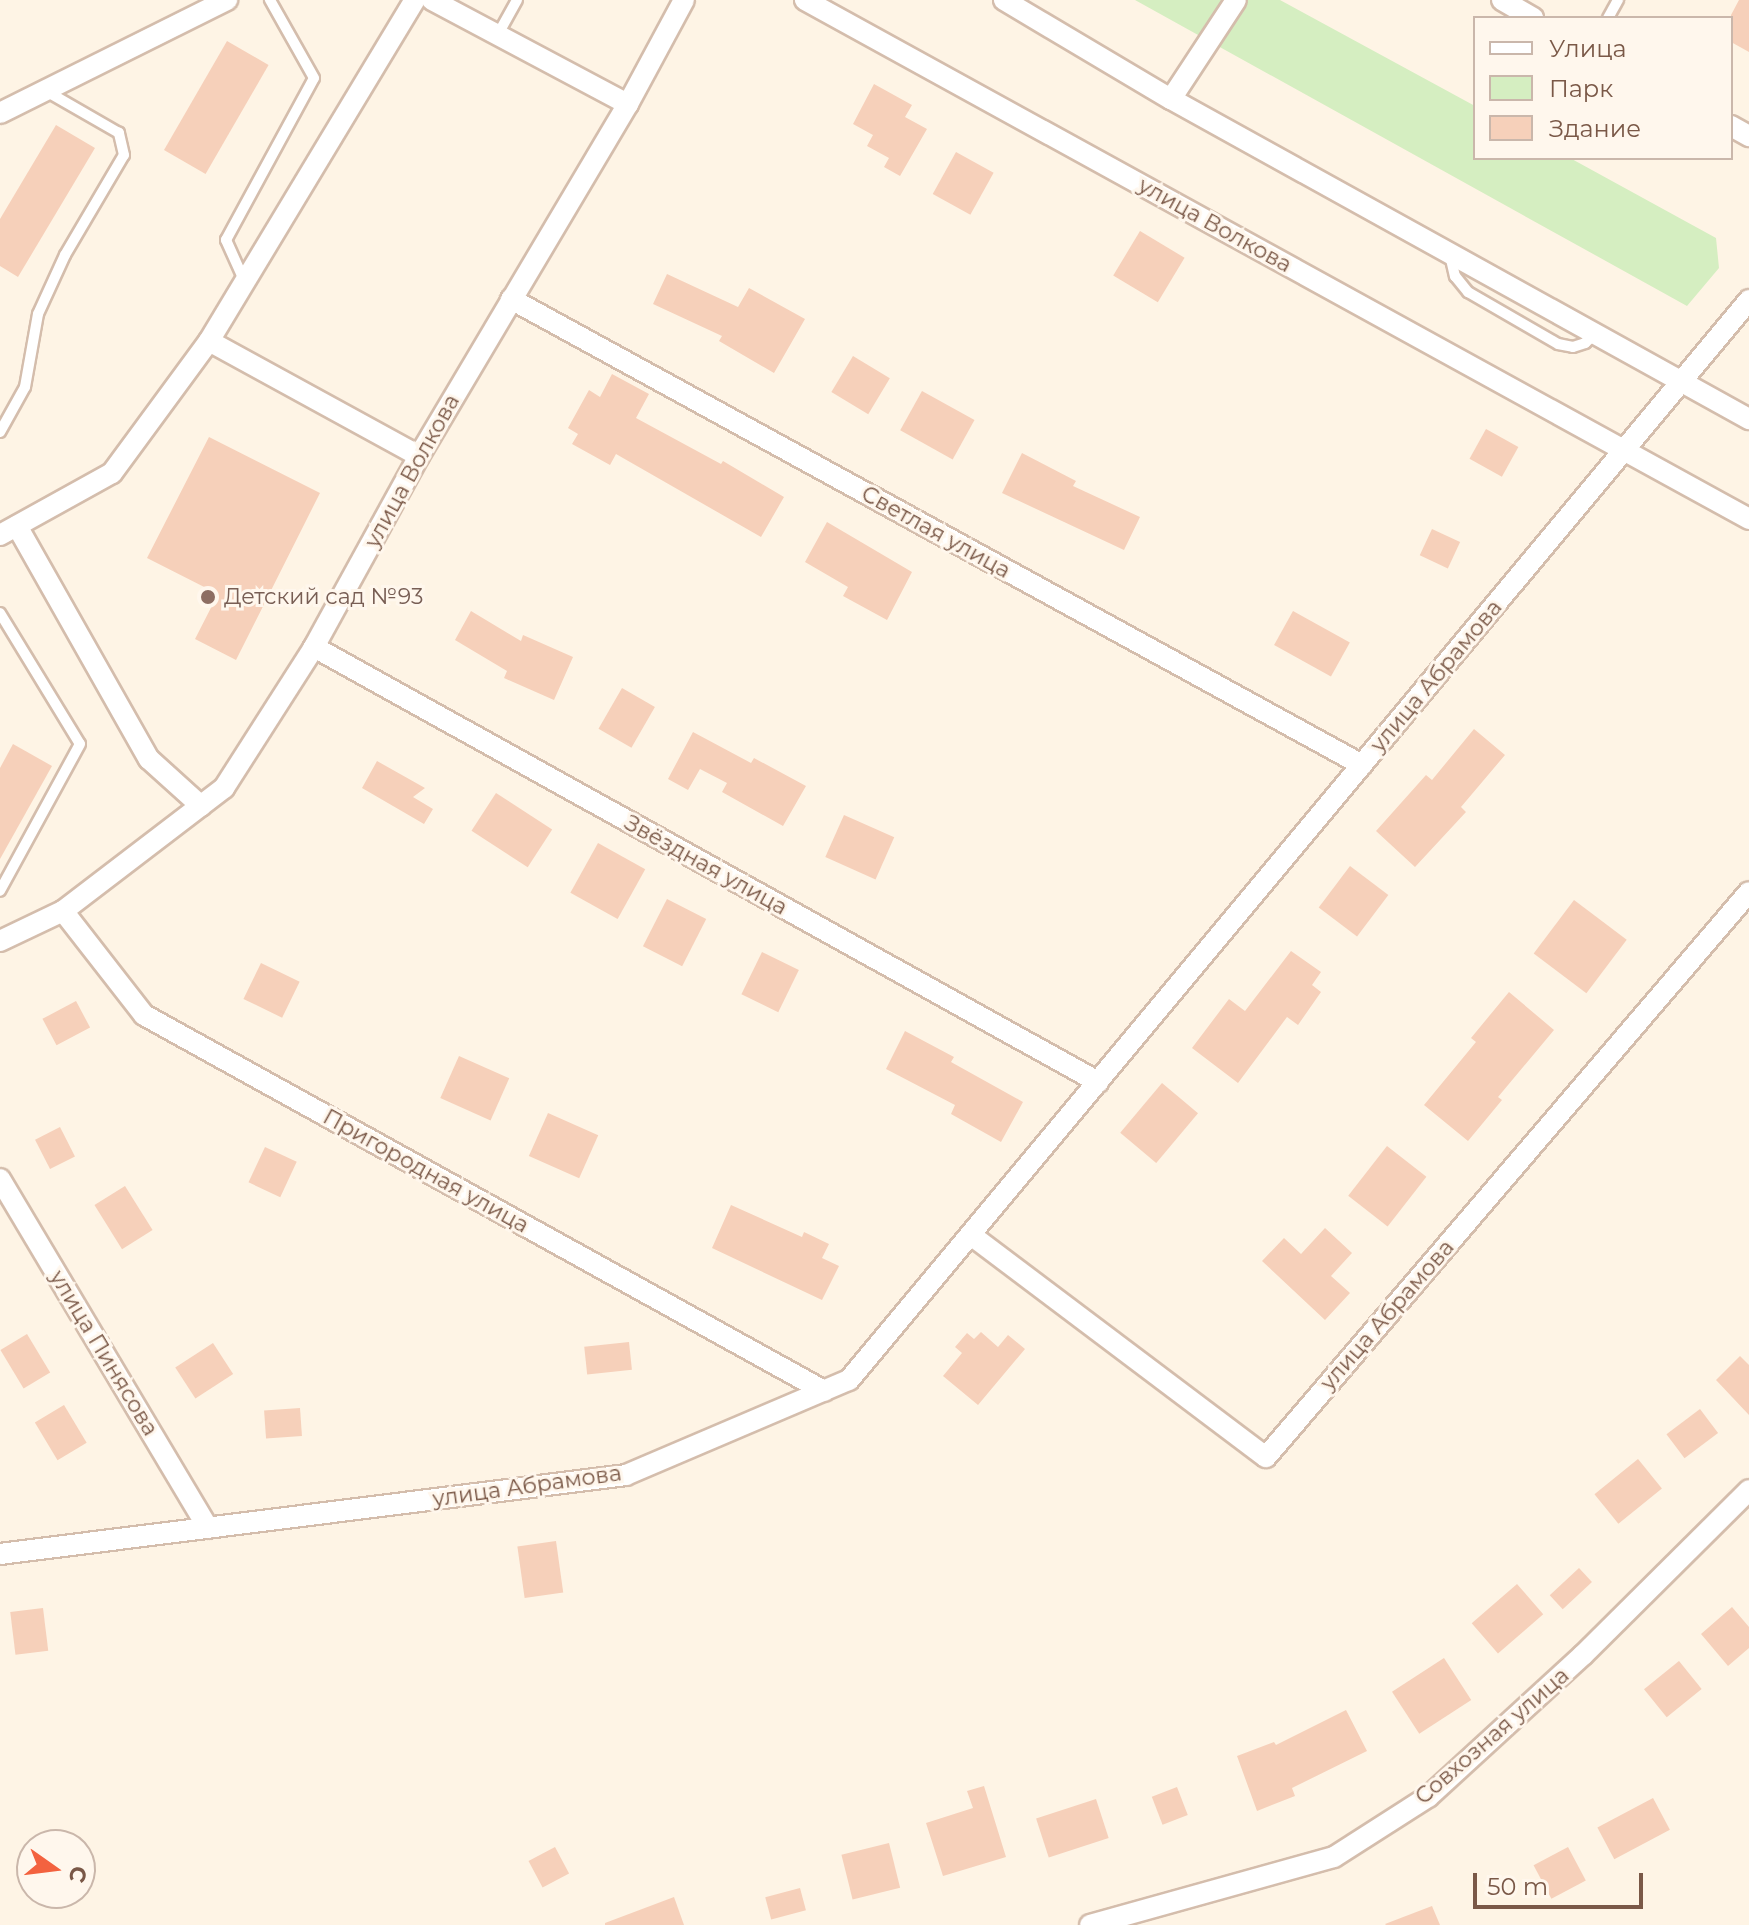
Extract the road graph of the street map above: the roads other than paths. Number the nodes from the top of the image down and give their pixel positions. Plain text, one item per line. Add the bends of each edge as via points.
1 (227, 0) edge
2 (270, 0) edge
3 (415, 0) edge
4 (432, 0) edge
5 (517, 0) edge
6 (684, 0) edge
7 (805, 0) edge
8 (1004, 0) edge
9 (1236, 0) edge
10 (1502, 0) edge
11 (1530, 16) edge
12 (497, 36) junction
13 (44, 90) junction
14 (1171, 99) junction
15 (628, 104) junction
16 (0, 113) edge
17 (244, 280) junction
18 (511, 299) junction
19 (1749, 300) edge
20 (209, 341) junction
21 (1681, 382) junction
22 (1749, 419) edge
23 (0, 432) edge
24 (1625, 450) junction
25 (419, 456) junction
26 (1749, 519) edge
27 (8, 530) edge
28 (0, 613) edge
29 (314, 647) junction
30 (1362, 765) junction
31 (201, 806) junction
32 (0, 891) edge
33 (1749, 892) edge
34 (63, 911) junction
35 (0, 941) edge
36 (1098, 1082) junction
37 (0, 1179) edge
38 (971, 1235) junction
39 (824, 1391) junction
40 (1749, 1490) edge
41 (208, 1528) junction
42 (0, 1554) edge
43 (1090, 1925) edge

1 - 13 street
2 - 17 lane via 314,78 226,240
3 - 17 street
4 - 12 street
5 - 12 lane
6 - 15 street, улица Волкова
7 - 24 street, улица Волкова
8 - 14 street
9 - 14 street
10 - 11 street
12 - 15 street
13 - 16 street
13 - 23 lane via 119,133 124,155 65,255 38,314 25,387
14 - 21 street
15 - 18 street, улица Волкова
17 - 20 street
18 - 25 street, улица Волкова
18 - 30 street, Светлая улица
19 - 21 street, улица Абрамова
20 - 25 street
20 - 27 street via 112,473
21 - 22 street
21 - 24 street, улица Абрамова
24 - 26 street
24 - 30 street, улица Абрамова
25 - 29 street, улица Волкова
27 - 31 street via 149,759
28 - 32 lane via 80,744
29 - 31 street, улица Волкова via 224,788
29 - 36 street, Звёздная улица
30 - 36 street, улица Абрамова
31 - 34 street, улица Волкова
33 - 38 street, улица Абрамова via 1266,1457
34 - 35 street, улица Волкова
34 - 39 street, Пригородная улица via 144,1015
36 - 38 street, улица Абрамова
37 - 41 street, улица Пинясова
38 - 39 street, улица Абрамова via 849,1380
39 - 41 street, улица Абрамова via 626,1475
40 - 43 street, Совхозная улица via 1583,1655 1428,1797 1334,1857
41 - 42 street, улица Абрамова

